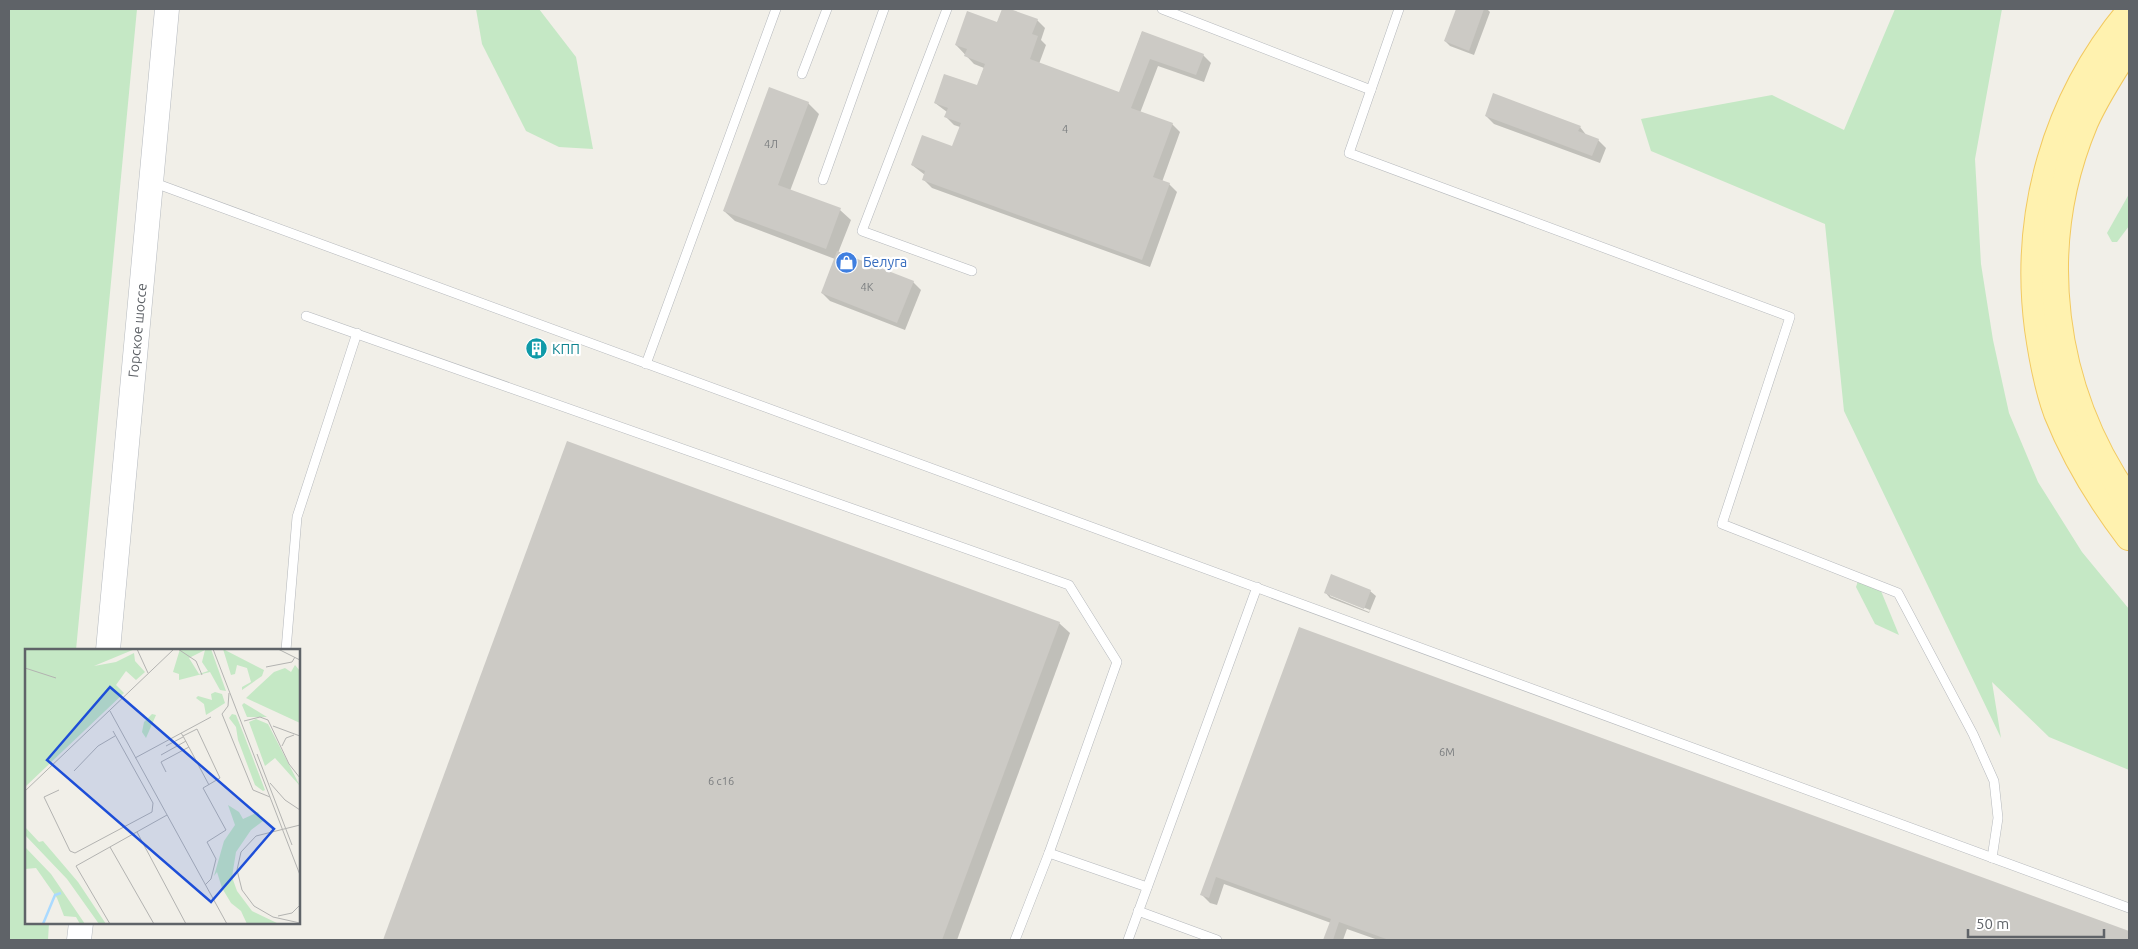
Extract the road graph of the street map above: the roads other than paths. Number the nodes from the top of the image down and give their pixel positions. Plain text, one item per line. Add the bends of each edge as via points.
1 (167, 9) edge
2 (776, 9) edge
3 (827, 9) edge
4 (884, 9) edge
5 (947, 9) edge
6 (1162, 9) edge
7 (1399, 9) edge
8 (2129, 12) edge
9 (2129, 46) edge
10 (802, 74) dead end
11 (1371, 90) junction
12 (823, 180) dead end
13 (152, 182) junction
14 (972, 271) dead end
15 (306, 316) dead end
16 (357, 333) junction
17 (646, 364) junction
18 (2129, 501) edge
19 (2129, 537) edge
20 (1257, 587) junction
21 (108, 649) edge
22 (286, 649) edge
23 (1049, 853) junction
24 (1992, 858) junction
25 (1147, 887) junction
26 (2129, 908) edge
27 (1138, 911) junction
28 (81, 924) edge
29 (79, 940) edge
30 (1015, 940) edge
31 (1128, 940) edge
32 (1217, 940) edge

1 - 13 main road, Горское шоссе
2 - 17 lane
3 - 10 lane
4 - 12 lane
5 - 14 lane via 862,231
6 - 11 lane
7 - 11 lane
8 - 19 main road via 2093,61 2056,138 2043,188 2033,267 2040,348 2056,411 2097,493
9 - 18 main road via 2098,96 2076,145 2064,192 2055,267 2062,345 2077,404 2104,461
11 - 24 lane via 1349,153 1790,317 1722,524 1898,593 1974,734 1994,781 1998,818
13 - 17 lane
13 - 21 main road, Горское шоссе
15 - 16 lane
16 - 22 lane via 297,516
16 - 23 lane via 1069,585 1117,662
17 - 20 lane
20 - 24 lane
20 - 25 lane
23 - 25 lane
23 - 30 lane
24 - 26 lane
25 - 27 lane
27 - 31 lane
27 - 32 lane
28 - 29 main road

